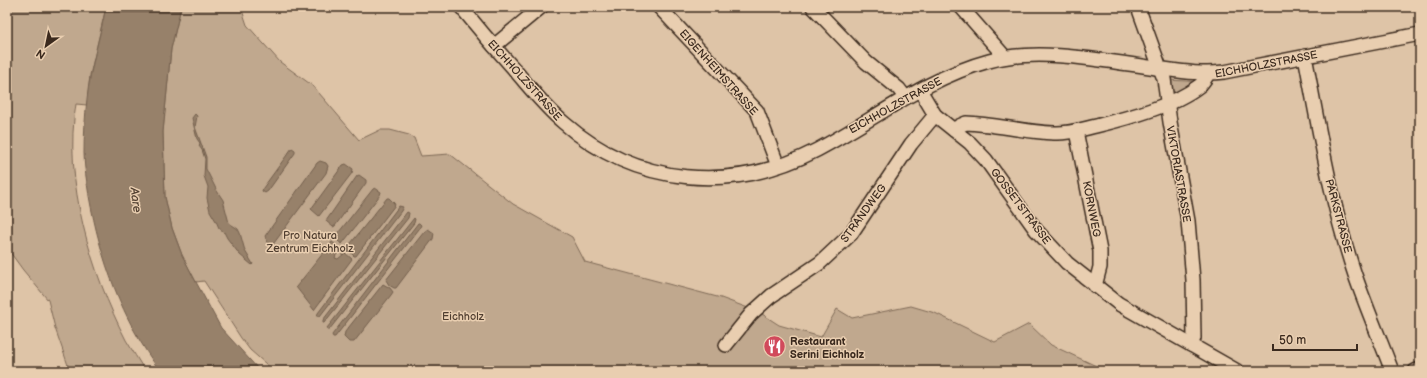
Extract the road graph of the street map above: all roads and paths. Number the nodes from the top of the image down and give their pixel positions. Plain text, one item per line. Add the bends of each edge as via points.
1 (461, 7) edge
2 (541, 7) edge
3 (659, 7) edge
4 (813, 7) edge
5 (961, 7) edge
6 (1138, 7) edge
7 (1420, 34) edge
8 (494, 46) junction
9 (1305, 56) junction
10 (1005, 57) junction
11 (1160, 68) junction
12 (1208, 74) junction
13 (920, 90) junction
14 (905, 97) junction
15 (1167, 103) junction
16 (935, 115) junction
17 (954, 130) junction
18 (1076, 131) junction
19 (778, 166) junction
20 (1095, 286) junction
21 (726, 345) dead end
22 (1191, 345) junction
23 (1420, 369) edge
24 (1237, 371) edge
25 (1392, 371) edge
26 (1415, 371) edge

1 - 8 street, EICHHOLZSTRASSE
2 - 8 street
3 - 19 street, EIGENHEIMSTRASSE via 757,111
4 - 14 street via 866,62
5 - 10 street
6 - 11 street, VIKTORIASTRASSE
7 - 9 street, EICHHOLZSTRASSE
8 - 19 street, EICHHOLZSTRASSE via 539,99 564,123 592,145 631,165 690,178 726,177
9 - 12 street, EICHHOLZSTRASSE
9 - 25 street, PARKSTRASSE via 1318,130 1341,225 1355,275
10 - 11 street, EICHHOLZSTRASSE via 1089,58
10 - 13 street, EICHHOLZSTRASSE via 972,66
11 - 12 street, EICHHOLZSTRASSE
11 - 15 street, VIKTORIASTRASSE
12 - 15 street via 1198,87
13 - 14 street, EICHHOLZSTRASSE
13 - 16 street, GOSSETSTRASSE
14 - 19 street, EICHHOLZSTRASSE via 822,147
15 - 18 street via 1120,120
15 - 22 street, VIKTORIASTRASSE via 1188,221 1193,280 1194,338
16 - 17 street, GOSSETSTRASSE
16 - 21 street, STRANDWEG via 911,144 847,238 820,263 771,296 751,314
17 - 18 street via 966,123 1055,133
17 - 20 street, GOSSETSTRASSE via 986,160 1051,247
18 - 20 street, KORNWEG via 1100,251 1100,267
20 - 22 street, GOSSETSTRASSE via 1119,304
22 - 24 street, GOSSETSTRASSE
23 - 26 street

